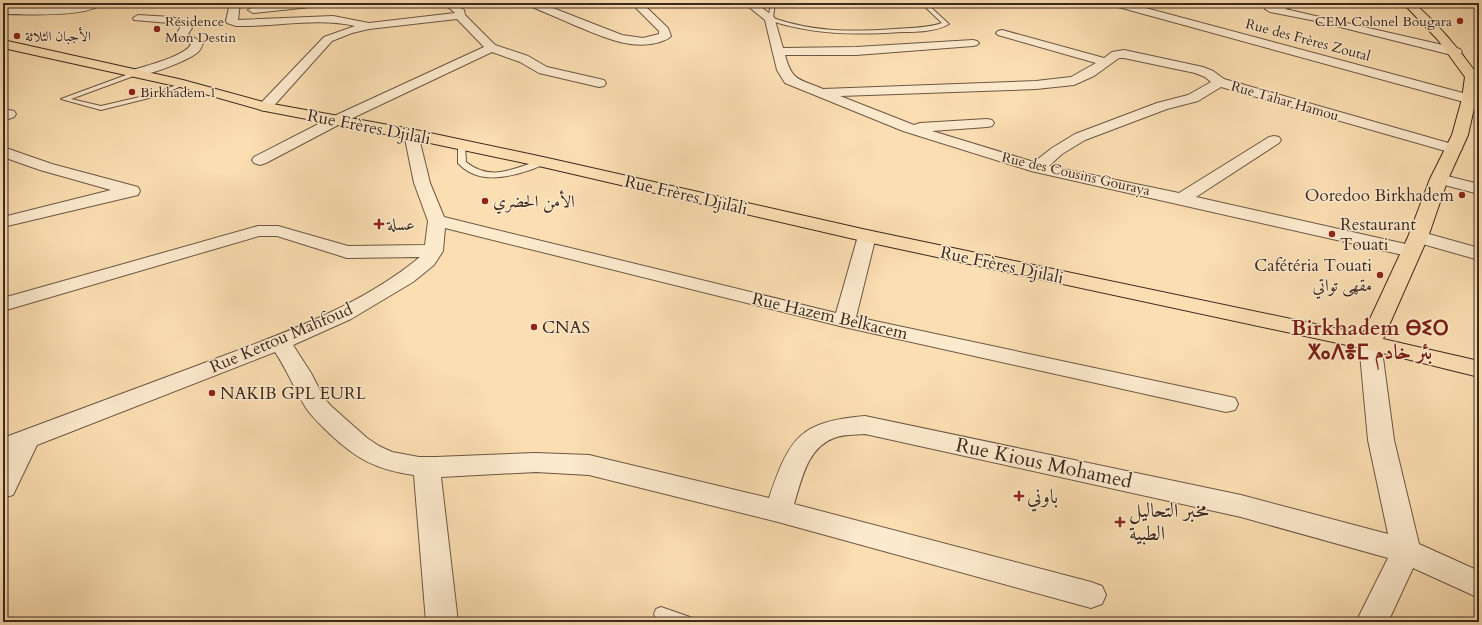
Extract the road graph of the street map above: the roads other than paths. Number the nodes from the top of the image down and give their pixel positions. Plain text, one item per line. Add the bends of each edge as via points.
1 (97, 3) edge
2 (320, 3) edge
3 (446, 3) edge
4 (532, 3) edge
5 (636, 3) edge
6 (749, 3) edge
7 (773, 3) edge
8 (923, 3) edge
9 (1284, 3) edge
10 (1408, 3) edge
11 (1127, 4) edge
12 (234, 8) edge
13 (3, 11) edge
14 (460, 16) junction
15 (138, 18) dead end
16 (770, 19) junction
17 (369, 26) junction
18 (1002, 33) dead end
19 (973, 43) dead end
20 (3, 44) edge
21 (491, 48) junction
22 (778, 52) junction
23 (1456, 52) junction
24 (1104, 62) junction
25 (137, 73) junction
26 (1475, 78) edge
27 (1219, 82) junction
28 (599, 83) dead end
29 (183, 84) junction
30 (820, 92) junction
31 (1469, 99) junction
32 (266, 108) junction
33 (337, 120) junction
34 (987, 122) dead end
35 (908, 128) junction
36 (411, 134) junction
37 (1274, 140) dead end
38 (462, 145) junction
39 (1454, 149) junction
40 (3, 152) edge
41 (260, 160) dead end
42 (543, 162) junction
43 (1037, 168) junction
44 (1439, 179) junction
45 (1479, 189) edge
46 (1182, 199) junction
47 (437, 221) junction
48 (3, 222) edge
49 (867, 236) junction
50 (1415, 244) junction
51 (434, 251) junction
52 (1479, 254) edge
53 (3, 306) edge
54 (844, 321) junction
55 (280, 342) junction
56 (1370, 343) junction
57 (1479, 369) edge
58 (1226, 404) dead end
59 (27, 439) junction
60 (3, 448) edge
61 (427, 467) junction
62 (3, 488) edge
63 (778, 511) junction
64 (1406, 551) junction
65 (1479, 585) edge
66 (1091, 595) dead end
67 (661, 614) dead end
68 (442, 622) edge
69 (685, 622) edge
70 (1372, 622) edge

1 - 13 street via 84,8
2 - 12 street
3 - 14 street via 455,7
4 - 5 street via 616,38 634,41 655,40 665,36 664,30
6 - 16 street
7 - 16 lane
8 - 16 lane via 946,24 932,28 851,34 801,28
9 - 23 street via 1287,5 1270,9
10 - 23 main road
11 - 31 street, Rue des Frères Zoutal
12 - 17 street via 231,21 236,23 343,20
14 - 17 street
14 - 21 street
15 - 25 street via 171,20 184,24 186,28 182,36 197,43 194,50 179,58
16 - 22 street, Rue des Cousins Gouraya
17 - 32 street via 328,39
18 - 24 street
19 - 22 street via 863,51
20 - 25 main road, Rue Frères Djilali
21 - 28 street via 524,59 543,70
21 - 33 street
22 - 30 street, Rue des Cousins Gouraya via 783,70 790,80
23 - 26 main road
24 - 27 street via 1116,55 1136,56 1199,70
24 - 30 street via 1074,81
25 - 29 main road, Rue Frères Djilali
25 - 29 lane via 64,99 101,108 159,94
26 - 31 main road
27 - 39 street, Rue Tahar Hamou
27 - 43 street, Rue Tahar Hamou via 1193,98 1162,106 1080,137
29 - 32 main road, Rue Frères Djilali
30 - 35 street, Rue des Cousins Gouraya
31 - 39 main road
32 - 33 main road, Rue Frères Djilali
33 - 36 main road, Rue Frères Djilali
33 - 41 street
34 - 35 street
35 - 43 street, Rue des Cousins Gouraya
36 - 38 main road, Rue Frères Djilali
36 - 47 street via 422,183
37 - 46 street
38 - 42 main road, Rue Frères Djilali
38 - 42 lane via 462,163 467,168 490,176 517,172
39 - 44 main road
40 - 48 street via 46,167 132,190
42 - 49 main road, Rue Frères Djilali
43 - 46 street, Rue des Cousins Gouraya
44 - 45 street
44 - 50 main road
46 - 50 street, Rue des Cousins Gouraya
47 - 51 street
47 - 54 street, Rue Hazem Belkacem
49 - 54 street
49 - 56 main road, Rue Frères Djilali
50 - 52 street, Rue des Cousins Gouraya
50 - 56 main road
51 - 53 street via 347,252 278,231 258,231
51 - 55 street, Rue Kettou Mahfoud via 427,261 406,278 344,315
54 - 58 street, Rue Hazem Belkacem
55 - 59 street, Rue Kettou Mahfoud
55 - 61 street via 302,377 316,406 337,427 370,452 395,462
56 - 57 main road, Rue Frères Djilali
56 - 64 street via 1381,440
59 - 60 street, Rue Kettou Mahfoud
59 - 62 street
61 - 63 street via 574,463 606,468
61 - 68 street
63 - 64 street, Rue Kious Mohamed via 799,452 810,440 826,431 844,426 865,425 1241,506
63 - 66 street
64 - 65 street, Rue Kious Mohamed
64 - 70 street
67 - 69 lane

